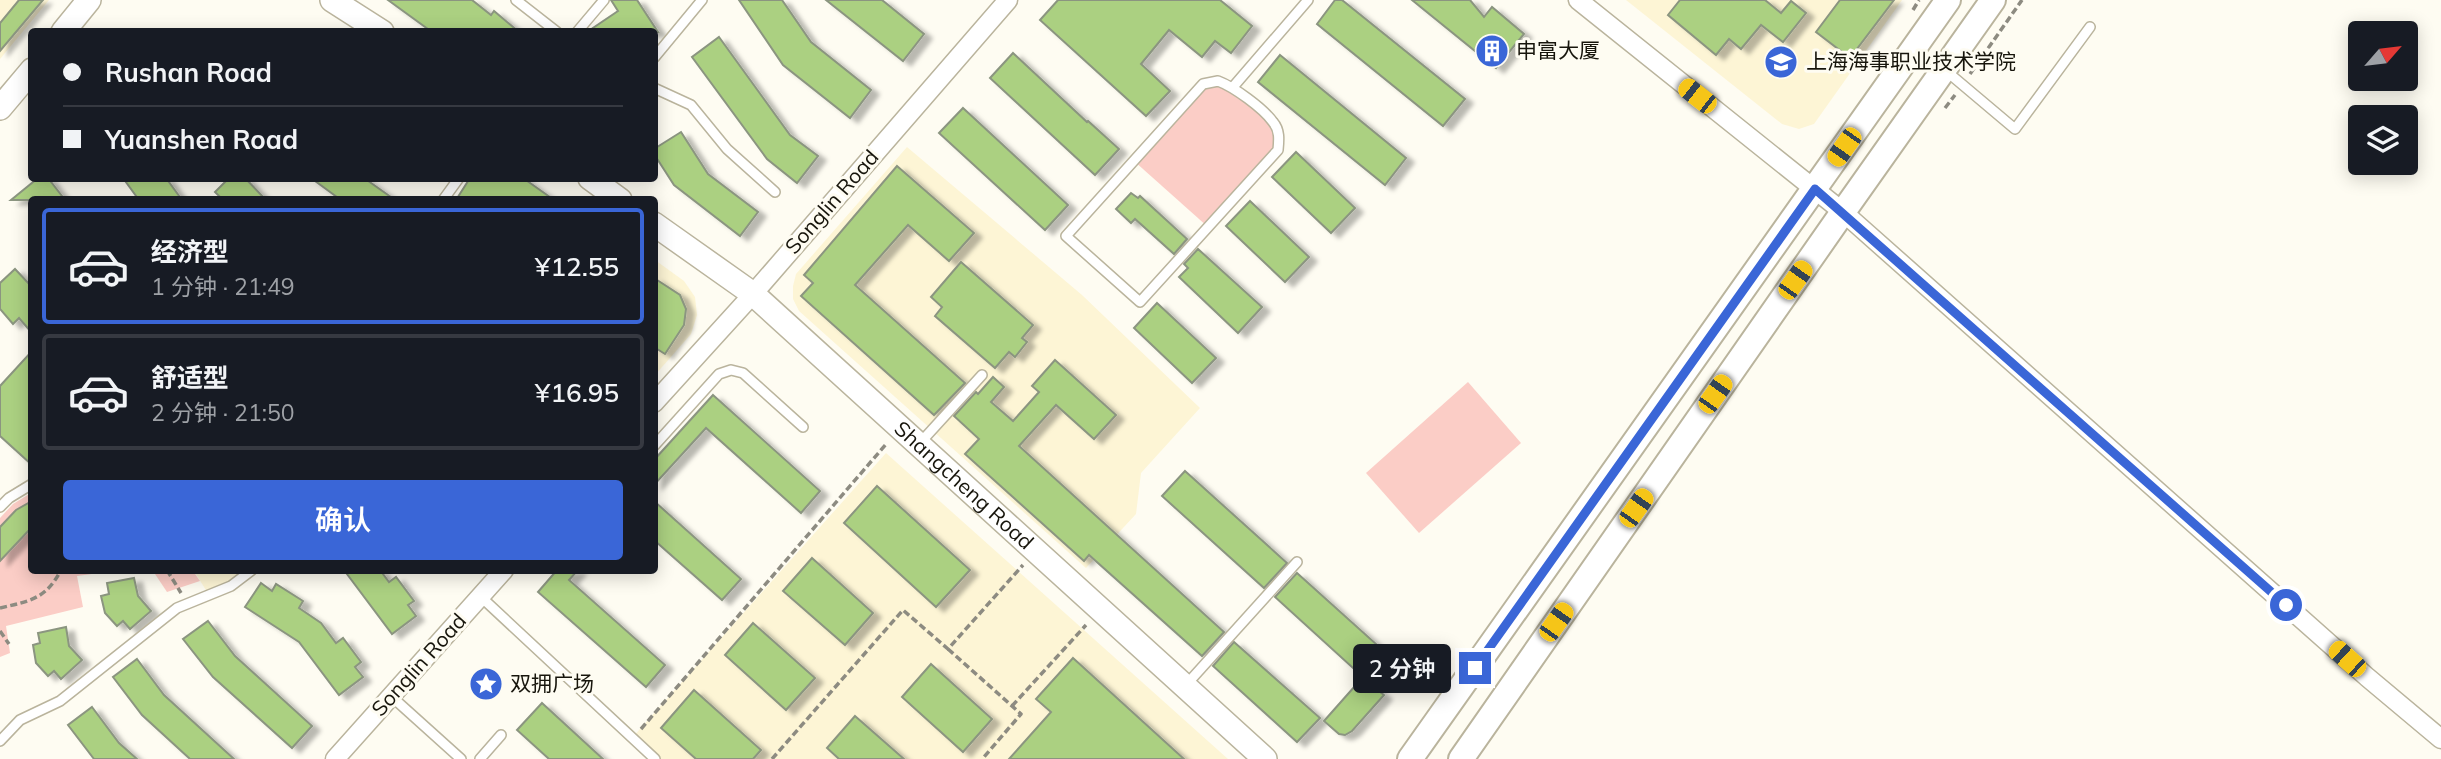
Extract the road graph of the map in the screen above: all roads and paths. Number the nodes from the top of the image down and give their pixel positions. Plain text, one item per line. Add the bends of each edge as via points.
1 (89, 0) edge
2 (332, 0) edge
3 (516, 0) edge
4 (604, 0) edge
5 (702, 0) edge
6 (1008, 0) edge
7 (1308, 0) edge
8 (1578, 0) edge
9 (1948, 0) edge
10 (1993, 0) edge
11 (2090, 27) dead end
12 (66, 28) edge
13 (376, 28) edge
14 (552, 28) edge
15 (580, 28) edge
16 (658, 53) edge
17 (1945, 70) junction
18 (28, 75) edge
19 (1233, 87) junction
20 (658, 90) edge
21 (0, 108) edge
22 (595, 182) edge
23 (1815, 189) junction
24 (775, 192) dead end
25 (615, 196) edge
26 (1843, 212) junction
27 (658, 227) edge
28 (753, 294) junction
29 (982, 375) dead end
30 (658, 399) edge
31 (803, 427) dead end
32 (900, 427) junction
33 (658, 442) edge
34 (919, 445) junction
35 (28, 486) edge
36 (0, 507) edge
37 (1035, 550) junction
38 (1297, 562) dead end
39 (59, 574) edge
40 (170, 574) edge
41 (247, 574) edge
42 (499, 574) edge
43 (480, 596) junction
44 (188, 603) junction
45 (0, 608) edge
46 (1100, 609) junction
47 (0, 631) edge
48 (9, 644) dead end
49 (948, 649) junction
50 (1186, 686) junction
51 (391, 696) junction
52 (1012, 706) junction
53 (501, 735) dead end
54 (632, 738) junction
55 (2441, 739) edge
56 (0, 741) edge
57 (335, 759) edge
58 (461, 759) edge
59 (480, 759) edge
60 (655, 759) edge
61 (772, 759) edge
62 (986, 759) edge
63 (1265, 759) edge
64 (1410, 759) edge
65 (1461, 759) edge

1 - 12 street
2 - 13 street
3 - 14 lane
4 - 15 lane
5 - 16 lane
6 - 28 street, Songlin Road
7 - 19 lane
8 - 23 street
9 - 23 main road
10 - 17 main road
11 - 17 lane via 2015,129
17 - 26 main road
18 - 21 street
19 - 19 lane via 1218,81 1203,85 1066,236 1140,302 1278,150 1280,137 1274,123
20 - 24 lane via 691,104 727,149
22 - 25 street
23 - 26 street
23 - 64 main road
26 - 55 street
26 - 65 main road
27 - 28 street, Shangcheng Road
28 - 30 street, Songlin Road
28 - 32 street, Shangcheng Road
29 - 34 lane
31 - 33 lane via 743,373 731,370 719,374
32 - 34 street, Shangcheng Road
32 - 54 path
34 - 37 street, Shangcheng Road
35 - 36 lane
37 - 46 street, Shangcheng Road
37 - 49 path
38 - 50 lane
39 - 45 path via 41,596
40 - 44 path
41 - 44 lane via 231,586
42 - 43 street, Songlin Road
43 - 51 street, Songlin Road
43 - 54 lane
44 - 56 lane via 60,701 20,720
46 - 50 street, Shangcheng Road
46 - 52 path
47 - 48 path
49 - 52 path
49 - 61 path via 903,610
50 - 63 street, Shangcheng Road
51 - 57 street, Songlin Road
51 - 58 lane
52 - 62 path via 1021,714
53 - 59 lane
54 - 60 lane

